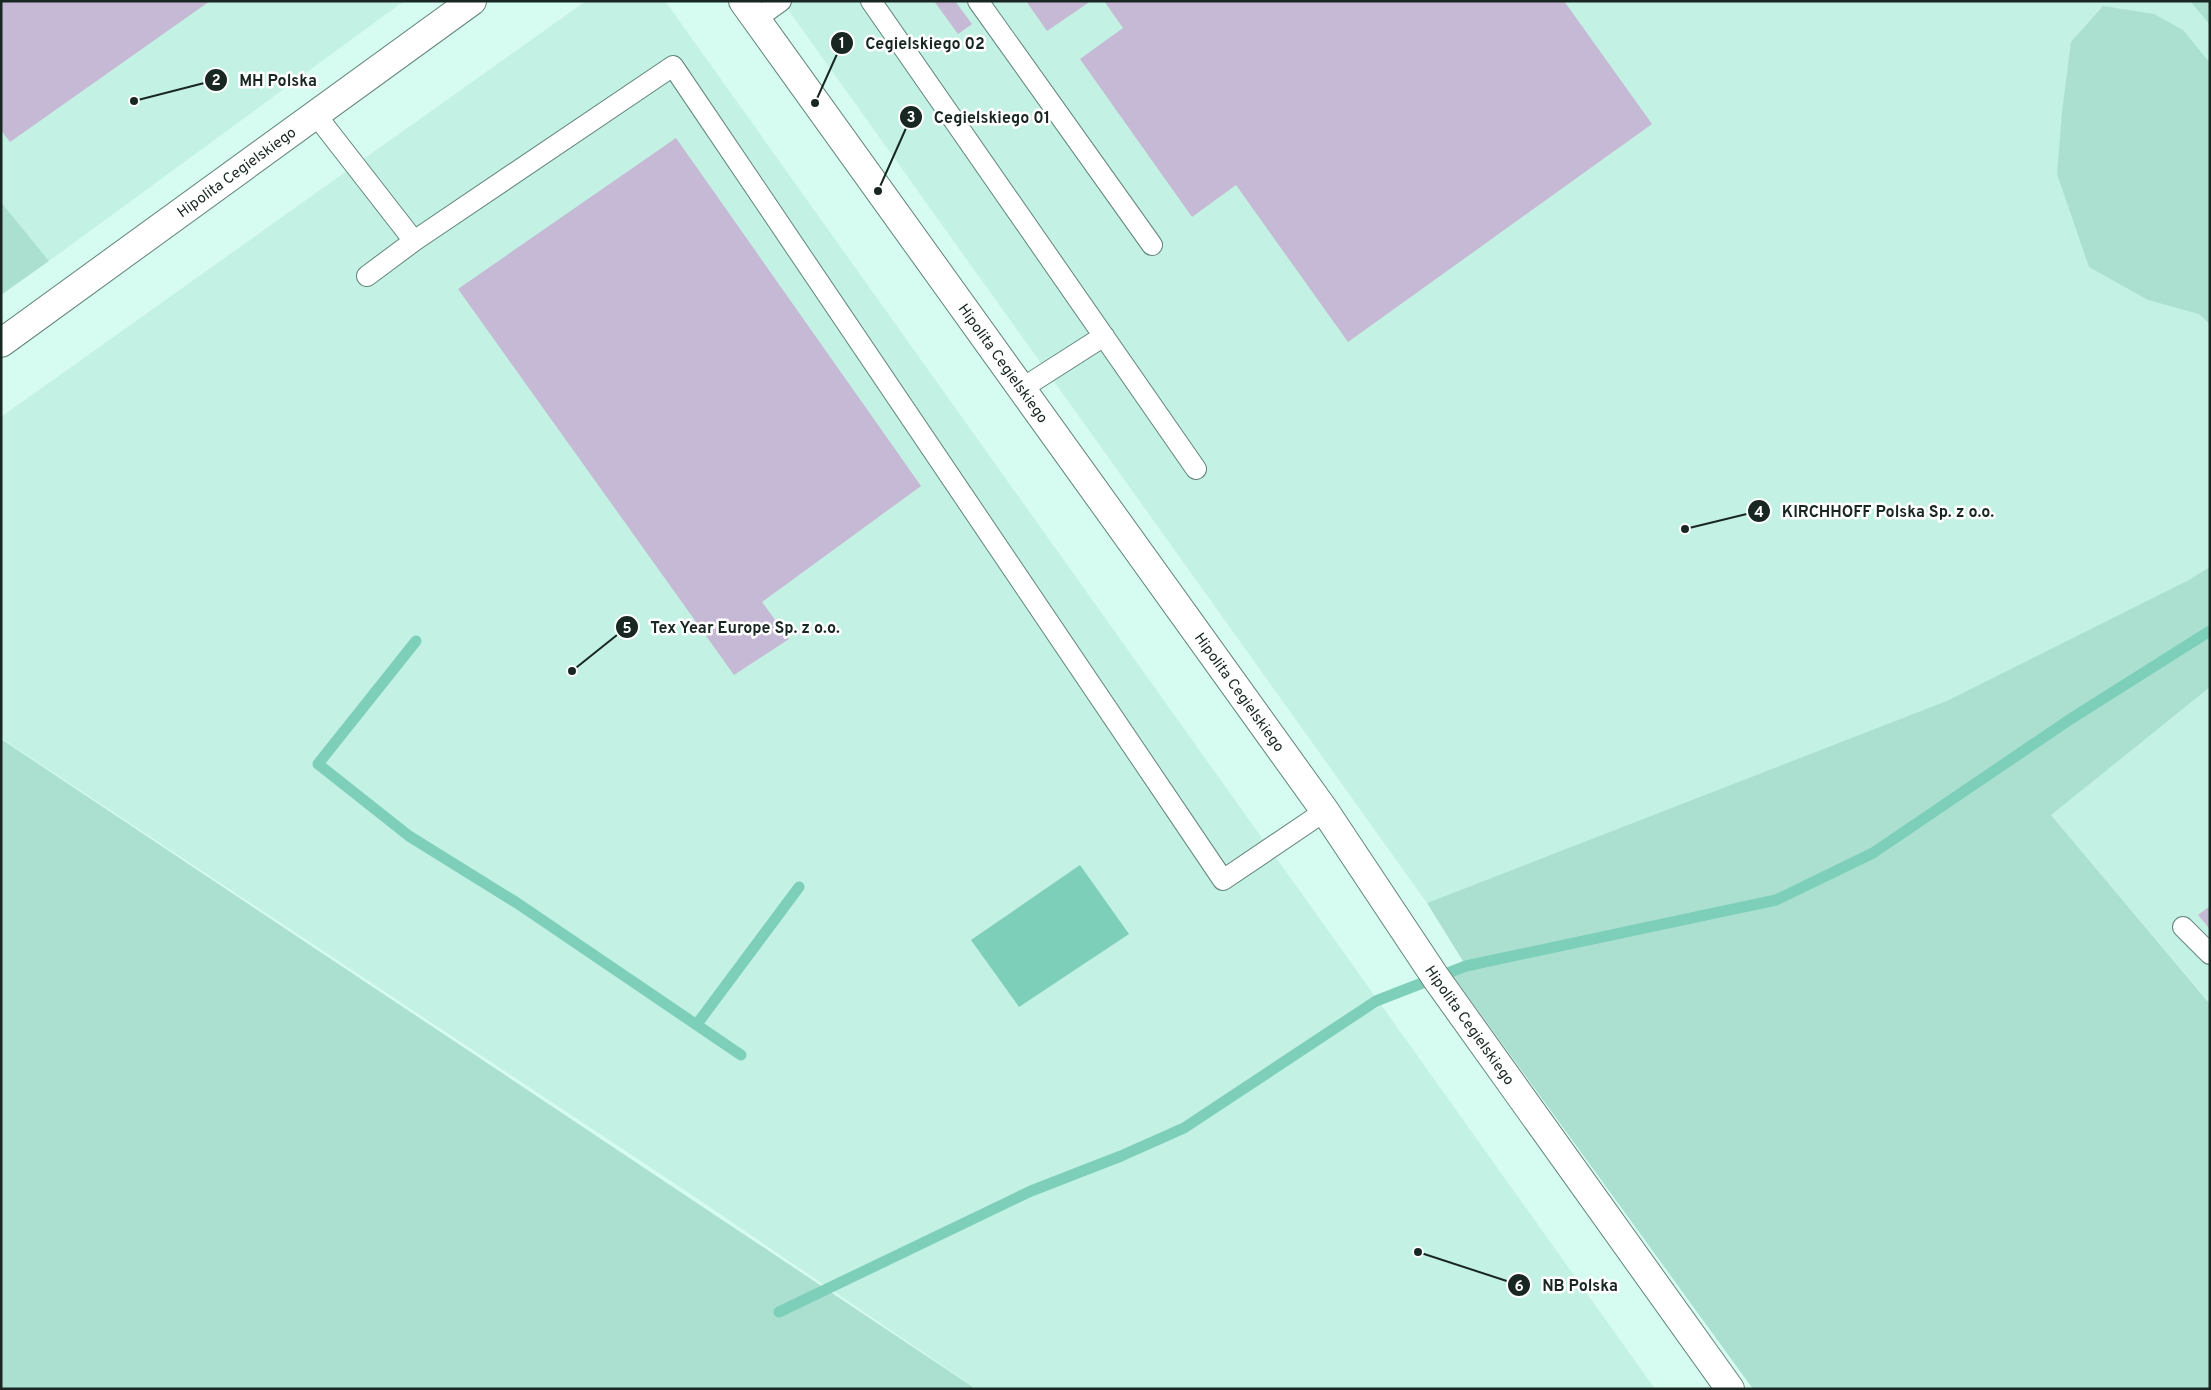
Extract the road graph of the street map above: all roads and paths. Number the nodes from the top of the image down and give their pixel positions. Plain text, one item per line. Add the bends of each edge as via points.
1 (472, 1) edge
2 (781, 1) edge
3 (871, 1) edge
4 (978, 1) edge
5 (750, 10) edge
6 (316, 115) junction
7 (414, 241) junction
8 (1152, 244) dead end
9 (367, 276) dead end
10 (1104, 336) junction
11 (1, 343) edge
12 (1021, 389) junction
13 (1196, 469) dead end
14 (1325, 811) junction
15 (2182, 927) dead end
16 (2210, 954) edge
17 (1730, 1389) edge

1 - 6 street, Hipolita Cegielskiego
2 - 5 lane
3 - 10 lane
4 - 8 lane
5 - 12 street, Hipolita Cegielskiego
6 - 7 lane
6 - 11 street, Hipolita Cegielskiego
7 - 9 lane
7 - 14 lane via 673,66 1223,880
10 - 12 lane
10 - 13 lane
12 - 14 street, Hipolita Cegielskiego
14 - 17 street, Hipolita Cegielskiego via 1436,978
15 - 16 lane

